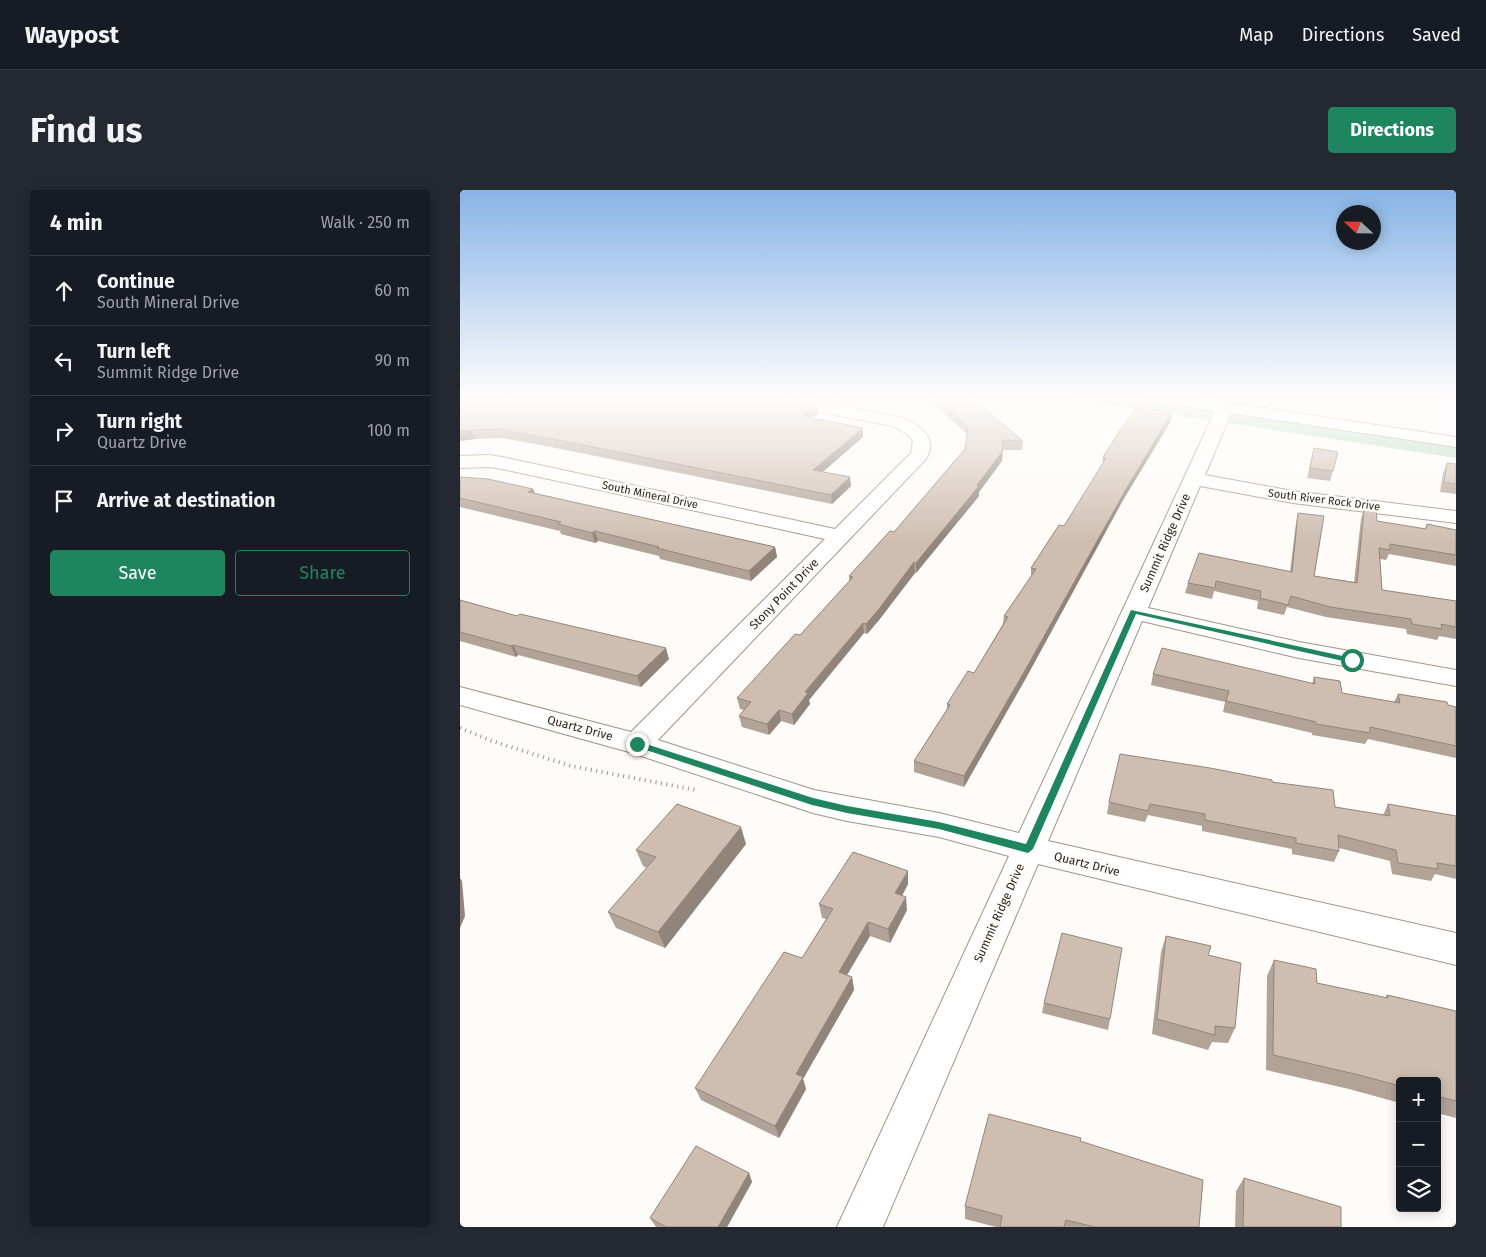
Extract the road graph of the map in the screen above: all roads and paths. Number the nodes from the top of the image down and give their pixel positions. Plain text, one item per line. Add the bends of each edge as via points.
1 (922, 444) edge
2 (1209, 444) edge
3 (460, 462) edge
4 (1193, 479) junction
5 (1456, 517) edge
6 (840, 536) junction
7 (1134, 612) junction
8 (1456, 678) edge
9 (460, 696) edge
10 (460, 728) edge
11 (637, 744) junction
12 (730, 774) junction
13 (1028, 849) junction
14 (1456, 949) edge
15 (860, 1227) edge

1 - 6 street, Stony Point Drive via 920,455
2 - 4 street, Summit Ridge Drive
3 - 6 street, South Mineral Drive via 502,463
4 - 5 street, South River Rock Drive via 1293,497
4 - 7 street, Summit Ridge Drive
6 - 11 street, Stony Point Drive
7 - 8 street via 1300,650
7 - 13 street, Summit Ridge Drive
9 - 11 street, Quartz Drive
10 - 12 path via 571,766 713,794
11 - 12 street, Quartz Drive
12 - 13 street, Quartz Drive via 847,810 939,825
13 - 14 street, Quartz Drive
13 - 15 street, Summit Ridge Drive

